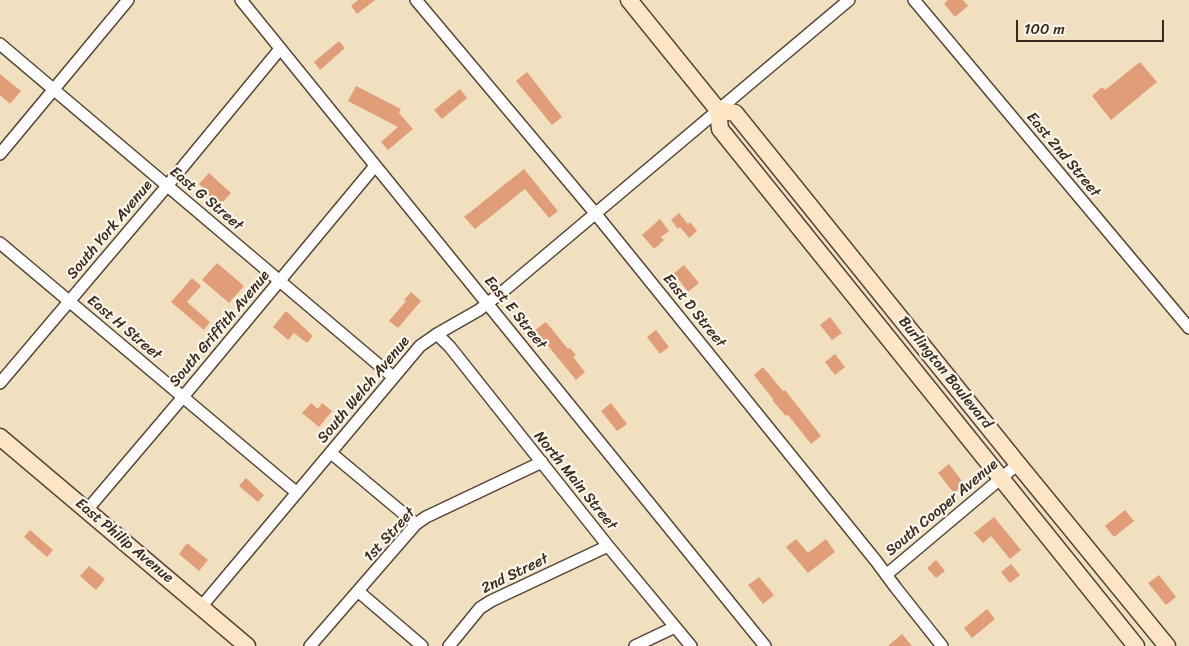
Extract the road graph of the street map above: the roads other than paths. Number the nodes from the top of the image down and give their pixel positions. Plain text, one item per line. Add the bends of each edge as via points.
1 (240, 0) edge
2 (416, 0) edge
3 (629, 0) edge
4 (848, 0) edge
5 (914, 0) edge
6 (122, 2) edge
7 (0, 44) edge
8 (280, 49) junction
9 (54, 89) junction
10 (718, 110) junction
11 (0, 154) edge
12 (375, 166) junction
13 (167, 186) junction
14 (595, 213) junction
15 (0, 243) edge
16 (280, 281) junction
17 (70, 301) junction
18 (487, 303) junction
19 (1189, 328) edge
20 (437, 334) junction
21 (393, 377) junction
22 (0, 383) edge
23 (183, 397) junction
24 (0, 437) edge
25 (331, 453) junction
26 (542, 462) junction
27 (1018, 464) junction
28 (1000, 479) junction
29 (297, 493) junction
30 (87, 510) junction
31 (416, 524) junction
32 (608, 546) junction
33 (886, 575) junction
34 (358, 592) junction
35 (201, 607) junction
36 (675, 627) junction
37 (248, 646) edge
38 (310, 646) edge
39 (422, 646) edge
40 (448, 646) edge
41 (635, 646) edge
42 (690, 646) edge
43 (765, 646) edge
44 (942, 646) edge
45 (1136, 646) edge
46 (1167, 646) edge

1 - 8 street, East E Street
2 - 14 street, East D Street
3 - 10 street, Burlington Boulevard
4 - 10 street, South Welch Avenue
5 - 19 street, East 2nd Street
6 - 9 street
7 - 9 street, East G Street
8 - 12 street, East E Street
8 - 13 street, South York Avenue
9 - 11 street
9 - 13 street, East G Street
10 - 14 street, South Welch Avenue
10 - 27 street, Burlington Boulevard via 735,113
10 - 28 street, Burlington Boulevard via 720,129
12 - 16 street, South Griffith Avenue
12 - 18 street, East E Street
13 - 16 street, East G Street
13 - 17 street, South York Avenue
14 - 18 street, South Welch Avenue
14 - 33 street, East D Street
15 - 17 street, East H Street
16 - 21 street, East G Street
16 - 23 street, South Griffith Avenue
17 - 22 street, South York Avenue
17 - 23 street, East H Street
18 - 20 street, South Welch Avenue
18 - 43 street, East E Street
20 - 21 street, South Welch Avenue via 420,346
20 - 26 street, North Main Street
21 - 25 street, South Welch Avenue
23 - 29 street, East H Street
23 - 30 street, South Griffith Avenue
24 - 30 street, East Philip Avenue
25 - 29 street, South Welch Avenue
25 - 31 street
26 - 31 street, 1st Street via 426,516
26 - 32 street, North Main Street
27 - 28 street, South Cooper Avenue
27 - 46 street, Burlington Boulevard
28 - 33 street, South Cooper Avenue
28 - 45 street, Burlington Boulevard
29 - 35 street, South Welch Avenue
30 - 35 street, East Philip Avenue
31 - 34 street, 1st Street
32 - 36 street, North Main Street
32 - 40 street, 2nd Street via 491,601 480,608
33 - 44 street, East D Street
34 - 38 street, 1st Street
34 - 39 street
35 - 37 street, East Philip Avenue
36 - 41 street
36 - 42 street, North Main Street

